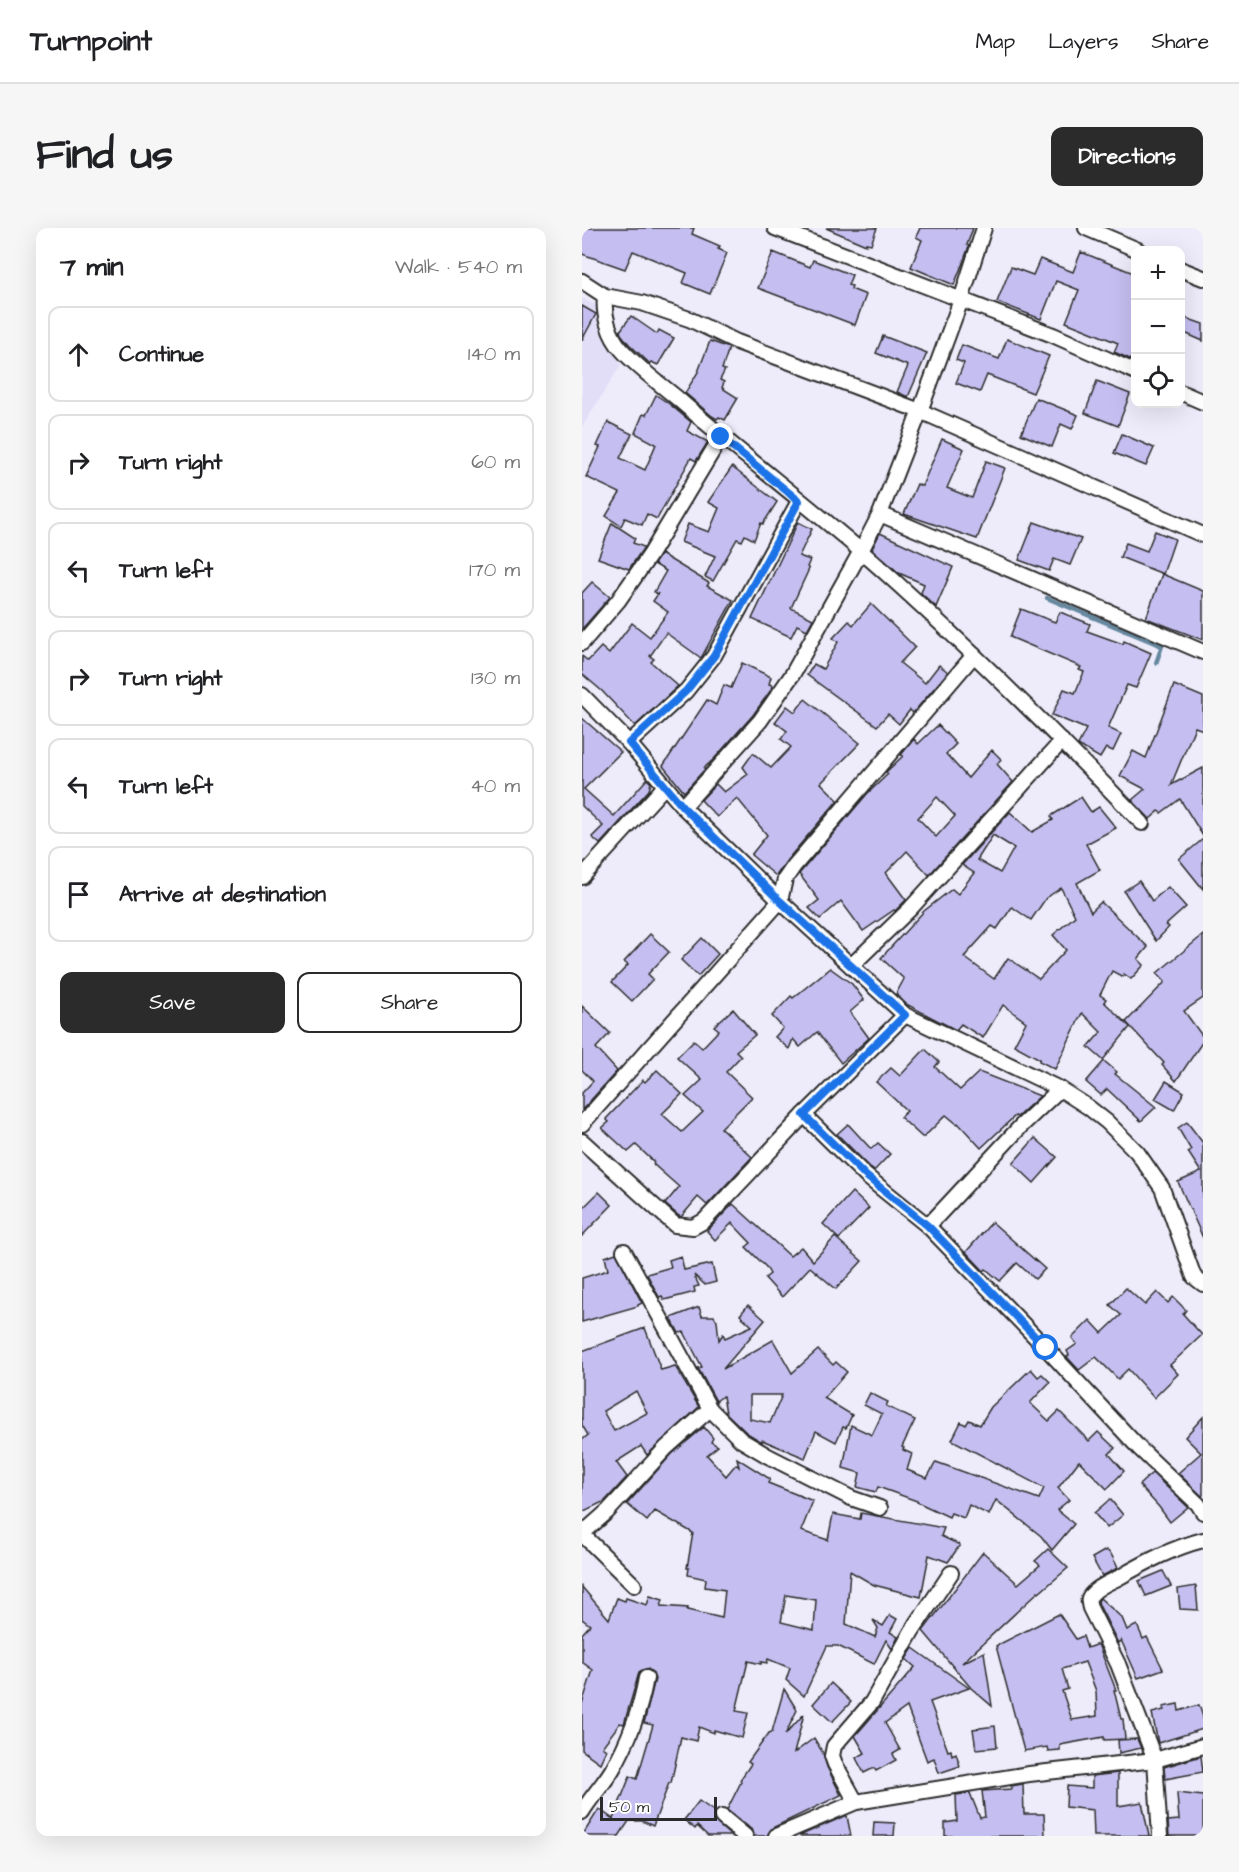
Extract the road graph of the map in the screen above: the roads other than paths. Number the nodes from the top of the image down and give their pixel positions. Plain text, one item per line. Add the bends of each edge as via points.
1 (775, 228) edge
2 (984, 228) edge
3 (1086, 228) edge
4 (1131, 247) edge
5 (1185, 271) edge
6 (1203, 278) edge
7 (582, 281) edge
8 (605, 296) junction
9 (962, 300) junction
10 (1131, 370) edge
11 (1185, 394) edge
12 (1203, 402) edge
13 (920, 411) junction
14 (721, 437) junction
15 (799, 501) junction
16 (880, 514) junction
17 (1203, 535) edge
18 (861, 551) junction
19 (582, 644) edge
20 (1203, 652) edge
21 (974, 655) junction
22 (582, 694) edge
23 (1062, 741) junction
24 (629, 743) junction
25 (665, 786) junction
26 (683, 807) junction
27 (1142, 823) dead end
28 (582, 877) edge
29 (780, 901) junction
30 (851, 966) junction
31 (905, 1015) junction
32 (1060, 1089) junction
33 (804, 1115) junction
34 (582, 1124) edge
35 (582, 1141) edge
36 (928, 1226) junction
37 (624, 1251) dead end
38 (1203, 1284) edge
39 (710, 1409) junction
40 (880, 1508) dead end
41 (1203, 1512) edge
42 (582, 1534) edge
43 (1203, 1540) edge
44 (951, 1573) dead end
45 (634, 1585) dead end
46 (646, 1678) dead end
47 (1203, 1746) edge
48 (1155, 1760) junction
49 (856, 1802) junction
50 (582, 1812) edge
51 (722, 1817) dead end
52 (745, 1836) edge
53 (776, 1836) edge
54 (1160, 1836) edge

1 - 9 street
2 - 9 street
3 - 4 street
5 - 6 street
7 - 8 street
8 - 13 street via 642,303 689,319 737,342
8 - 14 street via 608,325 621,350
9 - 10 street
9 - 13 street
11 - 12 street
13 - 16 street
13 - 17 street
14 - 15 street
14 - 19 street via 650,555
15 - 18 street
15 - 24 street via 714,656 686,691
16 - 18 street
16 - 20 street
18 - 21 street
18 - 26 street via 792,675 760,721
21 - 23 street
21 - 29 street via 794,866 785,879
22 - 24 street
23 - 27 street
23 - 30 street via 918,901
24 - 25 street
25 - 26 street
25 - 28 street
26 - 29 street
29 - 30 street
29 - 34 street
30 - 31 street
31 - 32 street
31 - 33 street
32 - 36 street
32 - 38 street via 1107,1122 1137,1152 1162,1188 1194,1277
33 - 35 street via 704,1221 693,1227 675,1225
33 - 36 street via 866,1176
36 - 41 street
37 - 39 street
39 - 40 street via 741,1440 768,1456 851,1498
39 - 42 street
42 - 45 street
43 - 48 street via 1153,1558 1091,1593 1088,1599
44 - 49 street via 872,1702 834,1746 835,1764
46 - 50 street via 630,1735 611,1772
47 - 48 street
48 - 49 street via 1029,1774
48 - 54 street
49 - 53 street
51 - 52 street

